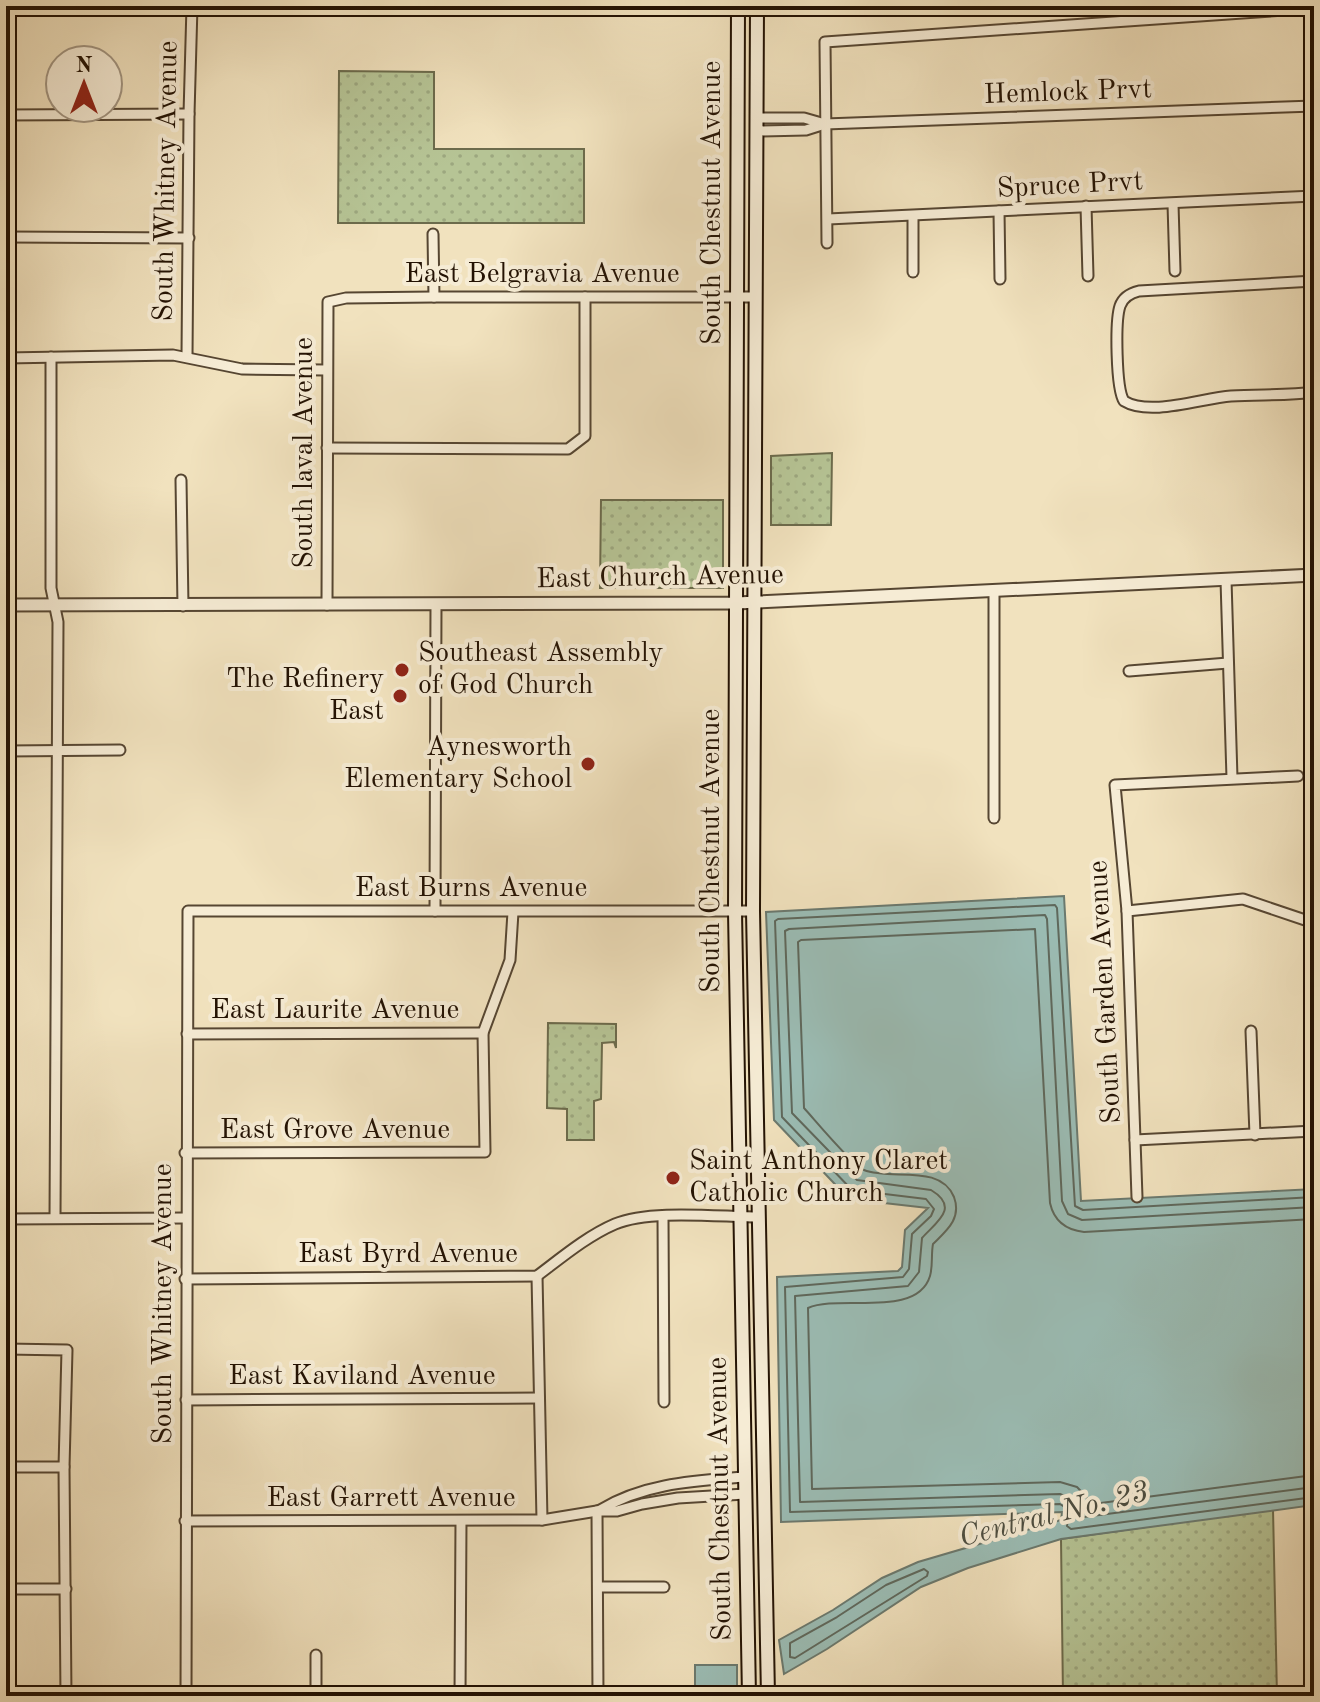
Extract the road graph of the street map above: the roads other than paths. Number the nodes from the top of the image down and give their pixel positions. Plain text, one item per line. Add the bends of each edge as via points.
1 (192, 6) edge
2 (738, 6) edge
3 (757, 6) edge
4 (1314, 8) edge
5 (1314, 106) edge
6 (189, 114) junction
7 (6, 115) edge
8 (756, 124) junction
9 (825, 124) junction
10 (1314, 196) edge
11 (1173, 204) junction
12 (1086, 206) junction
13 (999, 211) junction
14 (913, 216) junction
15 (828, 219) junction
16 (433, 234) dead end
17 (6, 237) edge
18 (189, 238) junction
19 (827, 243) dead end
20 (1175, 271) dead end
21 (913, 272) dead end
22 (1088, 276) dead end
23 (1000, 279) dead end
24 (1314, 281) edge
25 (434, 297) junction
26 (585, 297) junction
27 (736, 297) junction
28 (756, 297) junction
29 (328, 302) joint
30 (187, 356) junction
31 (51, 357) junction
32 (6, 358) edge
33 (326, 370) junction
34 (1314, 392) edge
35 (327, 448) junction
36 (181, 480) dead end
37 (1314, 575) edge
38 (1226, 580) junction
39 (994, 593) junction
40 (754, 602) junction
41 (736, 603) junction
42 (436, 604) junction
43 (6, 605) edge
44 (55, 605) junction
45 (327, 605) junction
46 (183, 606) junction
47 (1228, 663) junction
48 (1129, 671) dead end
49 (120, 750) dead end
50 (6, 751) edge
51 (58, 751) junction
52 (1298, 776) dead end
53 (1232, 778) junction
54 (994, 818) dead end
55 (188, 911) joint
56 (435, 911) junction
57 (753, 911) junction
58 (1127, 911) junction
59 (513, 912) junction
60 (735, 912) junction
61 (1314, 923) edge
62 (1251, 1031) dead end
63 (483, 1033) junction
64 (187, 1034) junction
65 (1314, 1131) edge
66 (1255, 1135) junction
67 (1135, 1140) junction
68 (185, 1153) junction
69 (1137, 1197) dead end
70 (663, 1217) junction
71 (740, 1217) junction
72 (759, 1217) junction
73 (55, 1218) junction
74 (186, 1218) junction
75 (6, 1219) edge
76 (537, 1276) junction
77 (185, 1279) junction
78 (6, 1349) edge
79 (539, 1398) junction
80 (186, 1400) junction
81 (664, 1402) dead end
82 (6, 1467) edge
83 (64, 1467) junction
84 (745, 1477) junction
85 (745, 1494) junction
86 (597, 1511) junction
87 (542, 1520) junction
88 (185, 1521) junction
89 (461, 1521) junction
90 (598, 1587) junction
91 (664, 1587) dead end
92 (6, 1589) edge
93 (66, 1589) junction
94 (316, 1655) dead end
95 (66, 1696) edge
96 (186, 1696) edge
97 (316, 1696) edge
98 (460, 1696) edge
99 (598, 1696) edge
100 (749, 1696) edge
101 (768, 1696) edge

1 - 6 street, South Whitney Avenue
2 - 27 main road, South Chestnut Avenue
3 - 8 main road, South Chestnut Avenue
4 - 9 street via 825,42
5 - 9 street, Hemlock Prvt
6 - 7 street
6 - 18 street, South Whitney Avenue
8 - 9 street, Hemlock Prvt via 806,130
8 - 28 main road, South Chestnut Avenue
9 - 15 street
10 - 11 street, Spruce Prvt
11 - 12 street, Spruce Prvt
11 - 20 street
12 - 13 street, Spruce Prvt
12 - 22 street
13 - 14 street, Spruce Prvt
13 - 23 street
14 - 15 street, Spruce Prvt
14 - 21 street
15 - 19 street
16 - 25 street
17 - 18 street
18 - 30 street, South Whitney Avenue
24 - 34 street via 1139,291 1124,299 1119,314 1118,385 1124,401 1138,407
25 - 26 street, East Belgravia Avenue
25 - 29 street, East Belgravia Avenue
26 - 27 street, East Belgravia Avenue
26 - 35 street via 585,436 568,449
27 - 28 street, East Belgravia Avenue
27 - 41 main road, South Chestnut Avenue
28 - 40 main road, South Chestnut Avenue
29 - 33 street, South laval Avenue
30 - 31 street
30 - 33 street via 242,369
31 - 32 street
31 - 44 street
33 - 35 street, South laval Avenue
35 - 45 street, South laval Avenue
36 - 46 street
37 - 38 street, East Church Avenue
38 - 39 street, East Church Avenue
38 - 47 street
39 - 40 street, East Church Avenue
39 - 54 street
40 - 41 street, East Church Avenue
40 - 57 main road, South Chestnut Avenue
41 - 42 street, East Church Avenue
41 - 60 main road, South Chestnut Avenue
42 - 45 street, East Church Avenue
42 - 56 street
43 - 44 street, East Church Avenue
44 - 46 street, East Church Avenue
44 - 51 street
45 - 46 street, East Church Avenue
47 - 48 street
47 - 53 street
49 - 51 street
50 - 51 street
51 - 73 street
52 - 53 street
53 - 58 street, South Garden Avenue via 1115,785
55 - 56 street, East Burns Avenue
55 - 64 street, South Whitney Avenue
56 - 59 street, East Burns Avenue
57 - 60 street, East Burns Avenue
57 - 72 main road, South Chestnut Avenue
58 - 61 street via 1243,899
58 - 67 street, South Garden Avenue
59 - 60 street, East Burns Avenue
59 - 63 street via 510,960
60 - 71 main road, South Chestnut Avenue
62 - 66 street
63 - 64 street, East Laurite Avenue
63 - 68 street, East Grove Avenue via 485,1152
64 - 68 street, South Whitney Avenue
65 - 66 street
66 - 67 street
67 - 69 street, South Garden Avenue
68 - 74 street, South Whitney Avenue
70 - 71 street, East Byrd Avenue
70 - 76 street, East Byrd Avenue via 616,1224
70 - 81 street
71 - 72 street, East Byrd Avenue
71 - 84 main road, South Chestnut Avenue
72 - 101 main road, South Chestnut Avenue
73 - 74 street
73 - 75 street
74 - 77 street, South Whitney Avenue
76 - 77 street, East Byrd Avenue
76 - 79 street
77 - 80 street, South Whitney Avenue
78 - 83 street via 67,1350
79 - 80 street, East Kaviland Avenue
79 - 87 street
80 - 88 street, South Whitney Avenue
82 - 83 street
83 - 93 street
84 - 85 main road, South Chestnut Avenue
84 - 86 street, East Garrett Avenue via 653,1488
85 - 86 street, East Garrett Avenue
85 - 100 main road, South Chestnut Avenue
86 - 87 street, East Garrett Avenue
86 - 90 street
87 - 89 street, East Garrett Avenue
88 - 89 street, East Garrett Avenue
88 - 96 street, South Whitney Avenue
89 - 98 street
90 - 91 street
90 - 99 street
92 - 93 street
93 - 95 street
94 - 97 street

